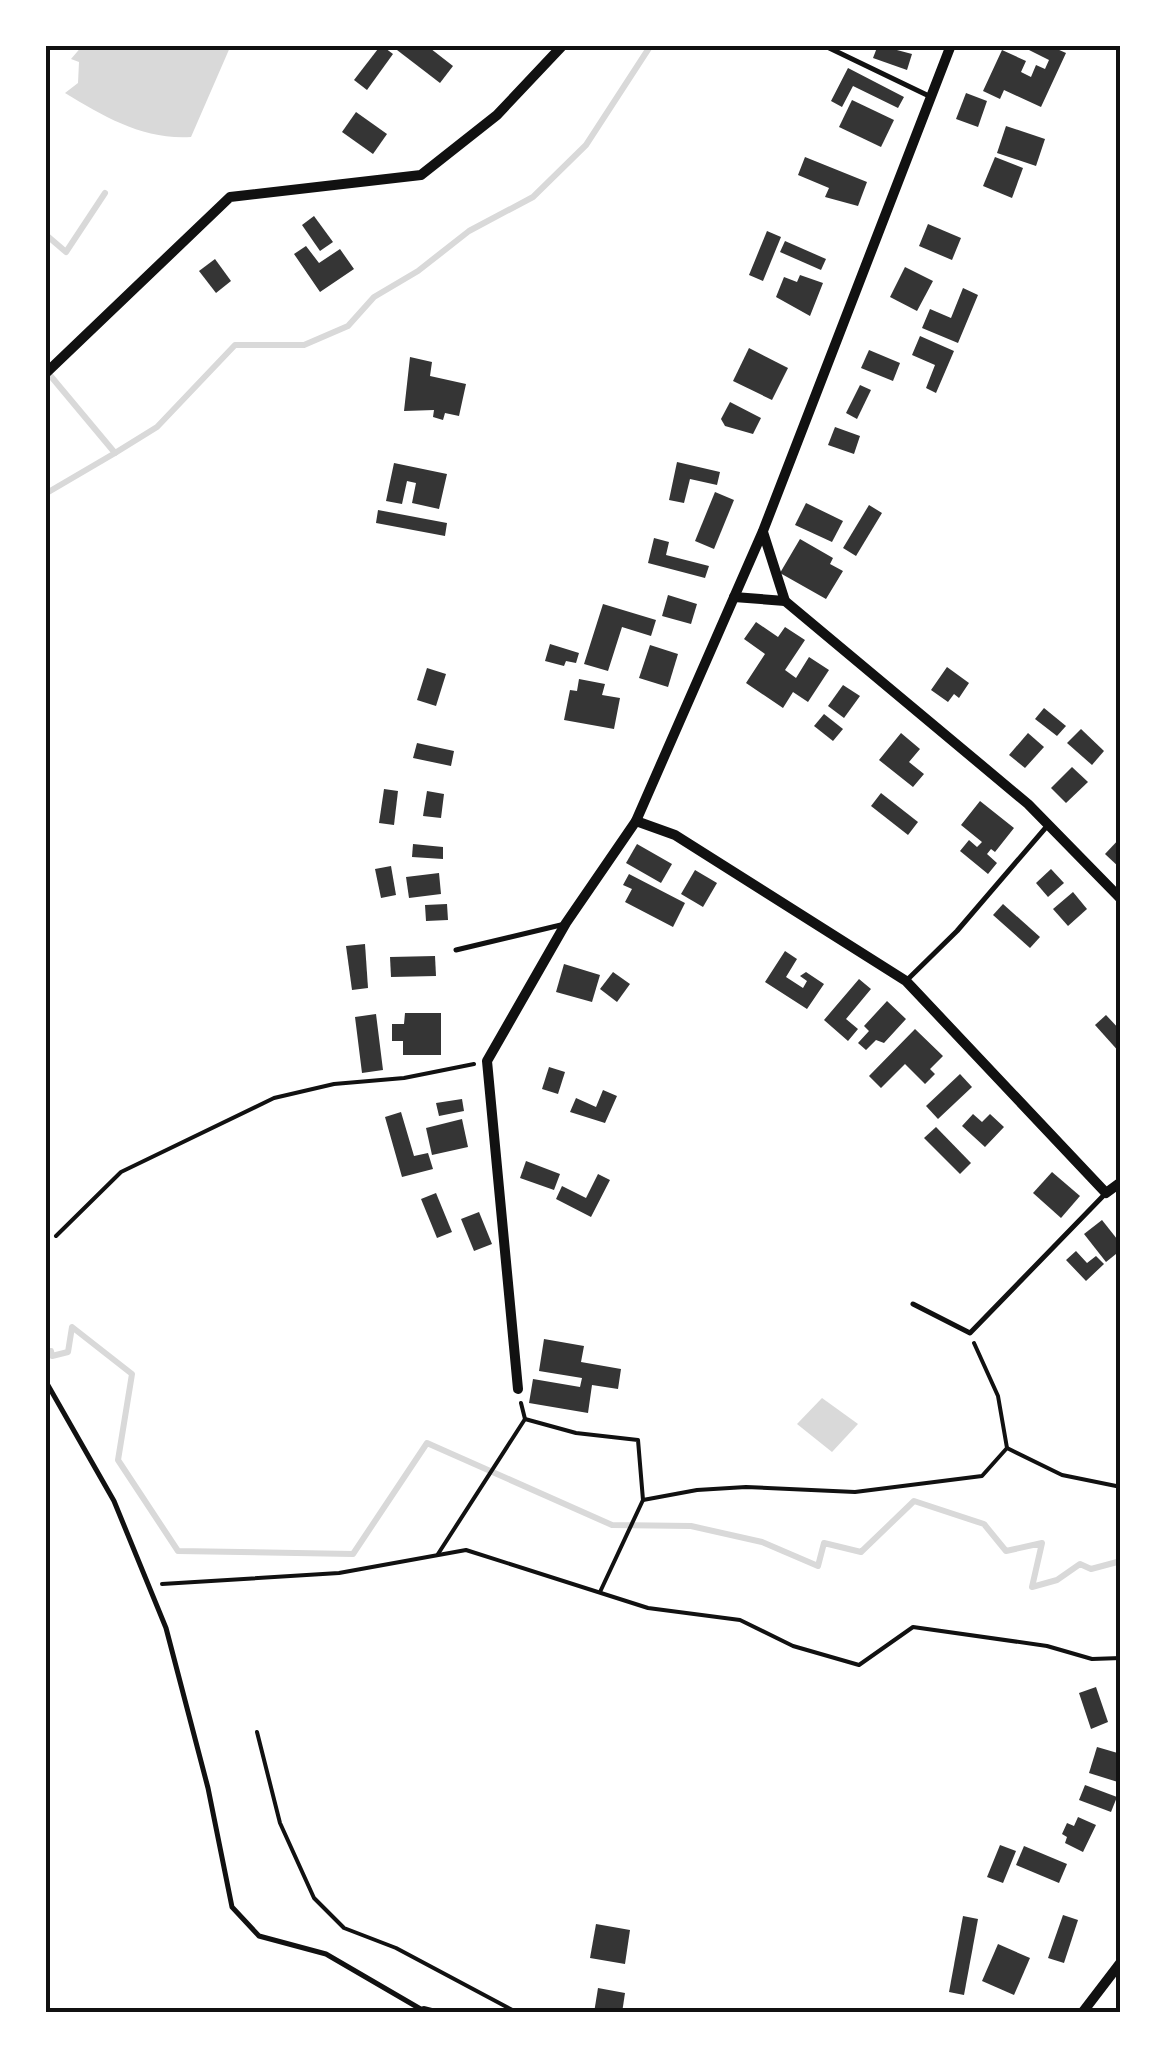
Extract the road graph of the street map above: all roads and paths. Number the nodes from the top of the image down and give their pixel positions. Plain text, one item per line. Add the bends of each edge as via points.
1 (563, 45) edge
2 (823, 45) edge
3 (951, 45) edge
4 (930, 96) junction
5 (45, 374) edge
6 (762, 531) junction
7 (734, 598) junction
8 (784, 601) junction
9 (636, 821) junction
10 (1048, 825) junction
11 (1121, 900) edge
12 (566, 923) junction
13 (456, 950) dead end
14 (906, 980) junction
15 (486, 1062) junction
16 (1121, 1182) edge
17 (1106, 1193) junction
18 (56, 1236) dead end
19 (913, 1304) dead end
20 (970, 1333) junction
21 (45, 1380) edge
22 (518, 1389) joint
23 (524, 1419) junction
24 (1007, 1448) junction
25 (1121, 1487) edge
26 (643, 1500) junction
27 (436, 1556) junction
28 (148, 1584) junction
29 (600, 1592) junction
30 (1119, 1660) edge
31 (257, 1732) dead end
32 (1121, 1962) edge
33 (428, 2012) edge
34 (518, 2013) edge
35 (1082, 2013) edge

1 - 5 street via 497,116 421,176 230,196
2 - 4 lane
3 - 4 street
4 - 6 street
6 - 7 street
6 - 8 street
7 - 8 street
7 - 9 street
8 - 10 street
9 - 12 street
9 - 14 street via 675,834
10 - 11 street
10 - 14 lane
12 - 13 lane
12 - 15 street
14 - 17 street
15 - 18 path via 274,1098 121,1172
15 - 22 street
16 - 17 street
17 - 20 lane
19 - 20 lane
20 - 24 path via 998,1396
21 - 28 lane via 114,1501
22 - 23 path
23 - 26 path via 638,1440
23 - 27 path
24 - 25 path via 1062,1474
24 - 26 path via 982,1476 944,1483 855,1492 697,1490
26 - 29 path
27 - 28 path via 339,1573
27 - 29 path via 466,1550
28 - 33 lane via 170,1646 232,1907 260,1936 326,1954
29 - 30 path via 648,1608 740,1620 793,1646 859,1665 913,1627
31 - 34 path via 280,1823 314,1898 344,1928
32 - 35 street

